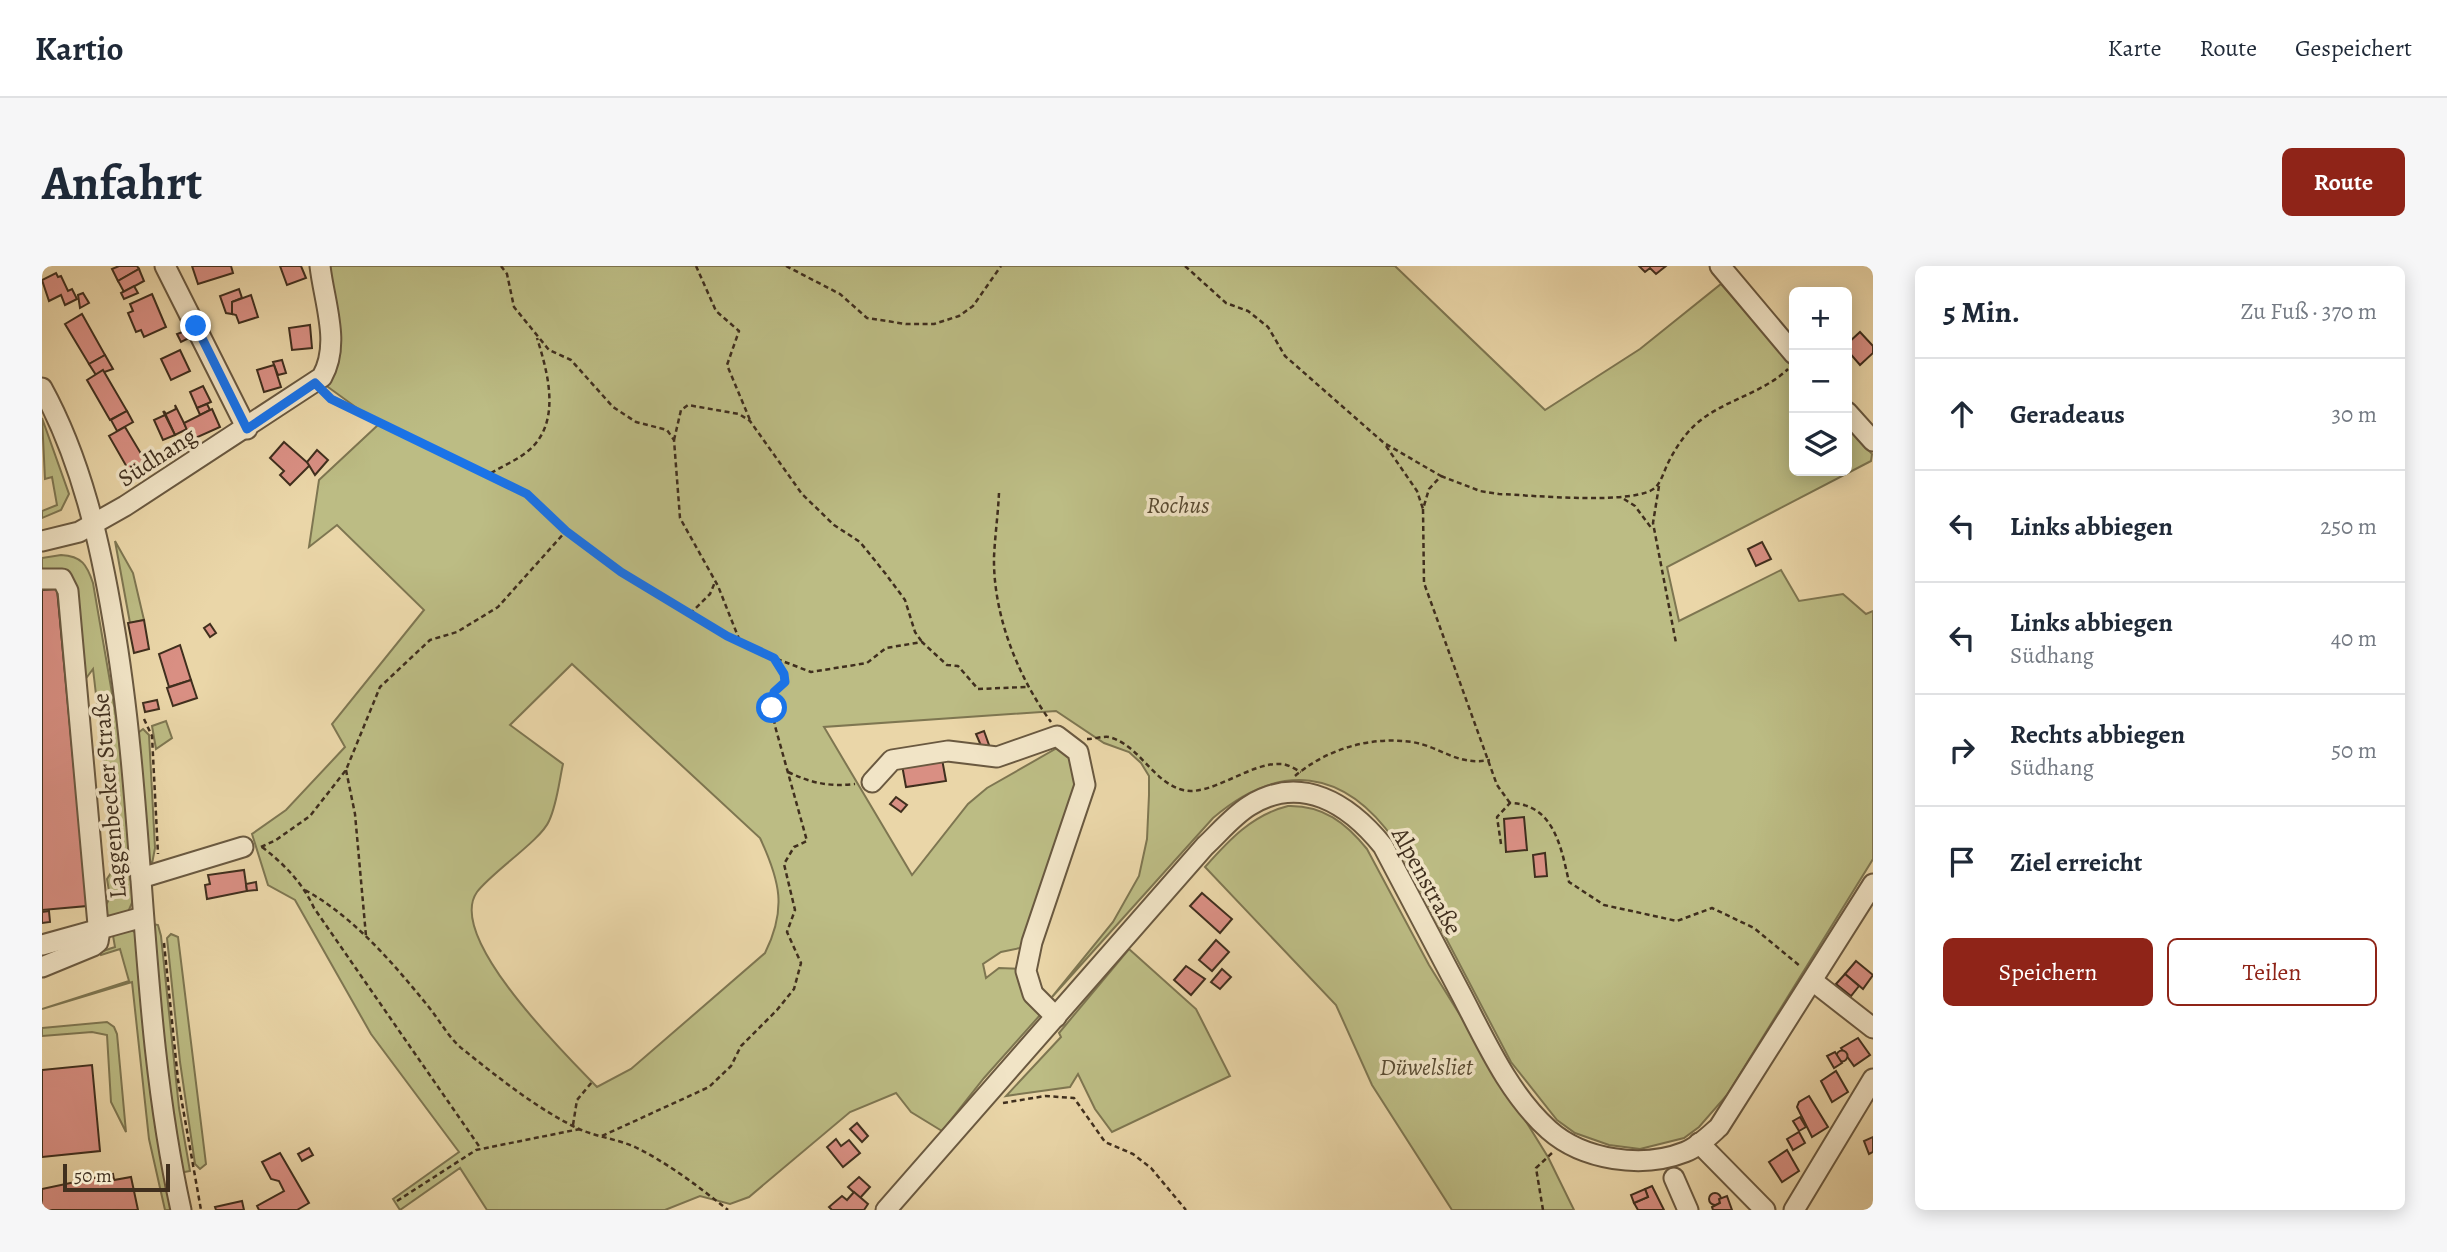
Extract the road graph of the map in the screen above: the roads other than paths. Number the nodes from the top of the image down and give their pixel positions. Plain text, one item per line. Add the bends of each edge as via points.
1 (165, 266) edge
2 (1720, 266) edge
3 (320, 267) edge
4 (1789, 355) edge
5 (42, 388) edge
6 (1848, 413) edge
7 (247, 429) junction
8 (1873, 441) edge
9 (93, 524) junction
10 (42, 541) edge
11 (42, 579) edge
12 (872, 782) road end
13 (252, 847) road end
14 (141, 878) junction
15 (1873, 884) edge
16 (144, 917) junction
17 (97, 928) junction
18 (42, 945) edge
19 (42, 967) edge
20 (1814, 982) junction
21 (1056, 1017) junction
22 (1873, 1028) edge
23 (1873, 1079) edge
24 (1699, 1143) junction
25 (1674, 1178) dead end
26 (181, 1210) edge
27 (886, 1210) edge
28 (1688, 1210) edge
29 (1765, 1210) edge
30 (1794, 1210) edge

1 - 7 street
2 - 4 street
3 - 7 street, Südhang via 332,348 330,363 315,383
5 - 9 street, Laggenbecker Straße
6 - 8 street
7 - 9 street, Südhang
9 - 10 street, Südhang
9 - 14 street, Laggenbecker Straße via 124,681
11 - 17 street via 62,579 68,591
12 - 21 street via 892,760 948,751 997,757 1057,736 1078,752 1085,785 1026,971 1033,994
13 - 14 street
14 - 16 street, Laggenbecker Straße
15 - 20 street, Alpenstraße
16 - 17 street
16 - 26 street, Laggenbecker Straße via 152,1032
17 - 18 street
17 - 19 street via 99,942
20 - 22 street
20 - 24 street, Alpenstraße via 1730,1112
21 - 24 street, Alpenstraße via 1205,846 1248,807 1289,791 1305,792 1325,796 1346,808 1383,846 1494,1057 1519,1096 1549,1130 1583,1150 1619,1160 1665,1157
21 - 27 street, Alpenstraße
23 - 30 street
24 - 29 street
25 - 28 street

